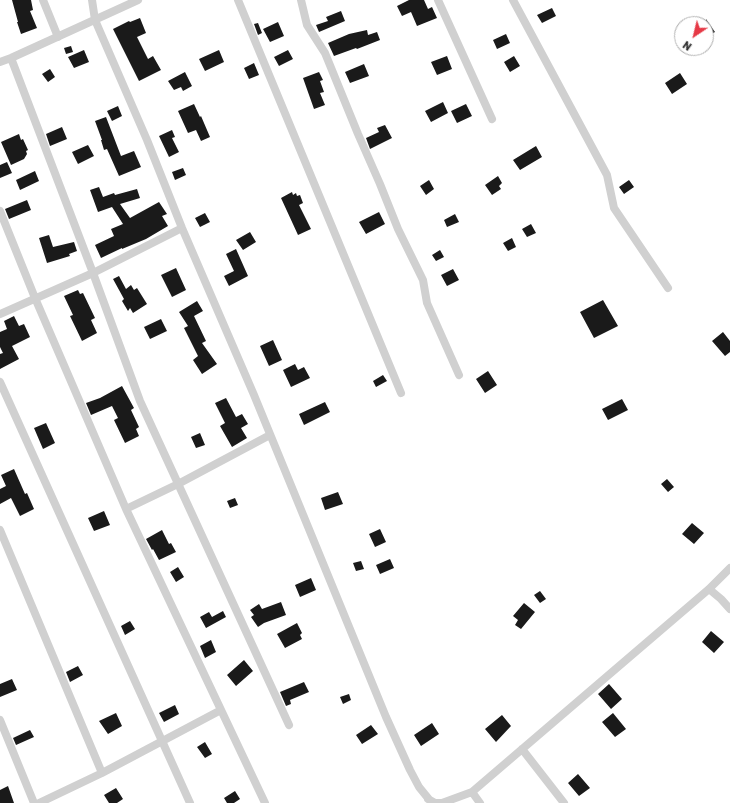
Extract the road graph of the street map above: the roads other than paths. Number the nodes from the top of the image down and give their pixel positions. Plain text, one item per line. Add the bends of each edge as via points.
1 (43, 0) edge
2 (92, 0) edge
3 (138, 0) edge
4 (238, 0) edge
5 (301, 0) edge
6 (438, 0) edge
7 (513, 0) edge
8 (95, 20) junction
9 (58, 37) junction
10 (11, 58) junction
11 (0, 62) edge
12 (492, 119) dead end
13 (0, 211) edge
14 (182, 228) junction
15 (93, 273) junction
16 (668, 288) dead end
17 (35, 298) junction
18 (0, 314) edge
19 (459, 375) dead end
20 (0, 382) edge
21 (401, 393) dead end
22 (270, 435) junction
23 (178, 484) junction
24 (126, 509) junction
25 (0, 530) edge
26 (730, 568) edge
27 (709, 589) junction
28 (730, 609) edge
29 (221, 710) junction
30 (0, 720) edge
31 (289, 725) dead end
32 (162, 741) junction
33 (522, 750) junction
34 (102, 773) junction
35 (472, 792) junction
36 (430, 801) edge
37 (34, 803) edge
38 (39, 803) edge
39 (190, 803) edge
40 (265, 803) edge
41 (480, 803) edge
42 (564, 803) edge

1 - 9 street
2 - 8 street
3 - 8 street
4 - 21 street
5 - 19 street via 307,25 325,53 398,229 423,280 427,303
6 - 12 street
7 - 16 street via 607,175 614,208
8 - 9 street
8 - 14 street
9 - 10 street
10 - 11 street
10 - 15 street
13 - 17 street
14 - 15 street
14 - 22 street
15 - 17 street
15 - 23 street via 140,402
17 - 18 street
17 - 24 street
20 - 32 street
22 - 23 street
22 - 36 street via 386,717 410,770
23 - 24 street
23 - 31 street
24 - 29 street
25 - 34 street
26 - 27 street
27 - 28 street
27 - 33 street
29 - 32 street
29 - 40 street
30 - 37 street
32 - 34 street
32 - 39 street
33 - 35 street
33 - 42 street
34 - 38 street
35 - 36 street via 442,803
35 - 41 street

